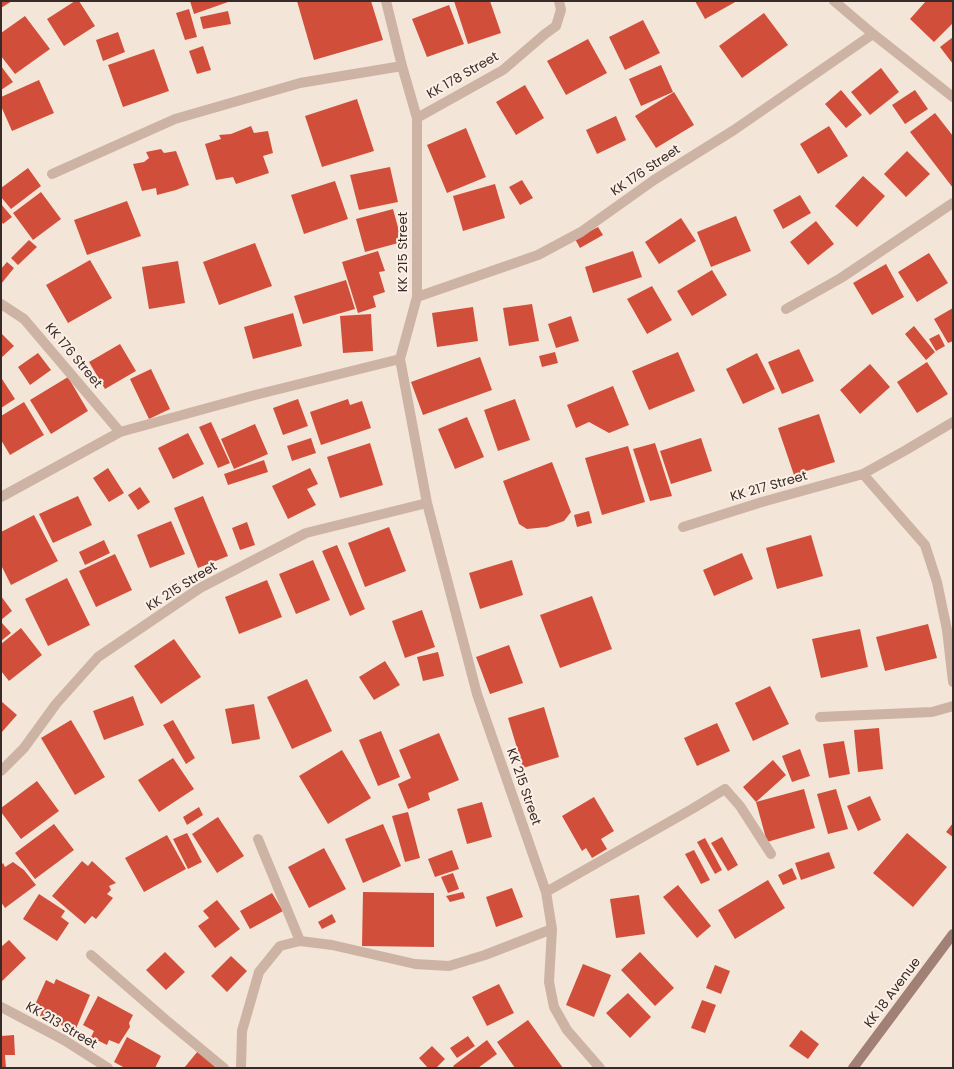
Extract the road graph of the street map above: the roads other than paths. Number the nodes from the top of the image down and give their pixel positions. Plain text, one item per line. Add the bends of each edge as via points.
1 (386, 1) edge
2 (559, 1) edge
3 (834, 1) edge
4 (873, 34) junction
5 (402, 66) junction
6 (953, 97) edge
7 (417, 118) junction
8 (52, 174) dead end
9 (953, 202) edge
10 (417, 297) junction
11 (1, 304) edge
12 (786, 309) dead end
13 (400, 359) junction
14 (953, 422) edge
15 (120, 432) junction
16 (863, 474) junction
17 (1, 497) edge
18 (427, 503) junction
19 (683, 527) dead end
20 (953, 682) edge
21 (953, 706) edge
22 (820, 717) dead end
23 (1, 771) edge
24 (258, 839) dead end
25 (771, 854) dead end
26 (546, 892) junction
27 (552, 929) junction
28 (953, 934) edge
29 (300, 941) junction
30 (91, 956) dead end
31 (1, 1007) edge
32 (108, 1068) edge
33 (224, 1068) edge
34 (241, 1068) edge
35 (600, 1068) edge
36 (853, 1068) edge

1 - 5 street, KK 215 Street
2 - 7 street, KK 178 Street via 561,10 556,26 503,70
3 - 4 street
4 - 6 street
4 - 10 street, KK 176 Street via 734,130 654,180 581,232 538,255
5 - 7 street, KK 215 Street
5 - 8 street via 300,83 175,119
7 - 10 street, KK 215 Street
9 - 12 street via 841,278
10 - 13 street, KK 215 Street
11 - 15 street, KK 176 Street via 24,319
13 - 15 street
13 - 18 street, KK 215 Street
14 - 16 street, KK 217 Street
15 - 17 street
16 - 19 street, KK 217 Street
16 - 20 street via 925,546 937,582 947,630
18 - 23 street, KK 215 Street via 306,533 200,588 98,657 56,704 24,748
18 - 26 street, KK 215 Street via 477,694
21 - 22 street via 932,712
24 - 29 street
25 - 26 street via 740,806 725,789
26 - 27 street, KK 215 Street
27 - 29 street via 449,966 415,964
27 - 35 street, KK 215 Street via 549,982 554,1007 567,1030
28 - 36 main road, KK 18 Avenue
29 - 34 street via 280,946 259,972 242,1031
30 - 33 street
31 - 32 street, KK 213 Street via 64,1040

